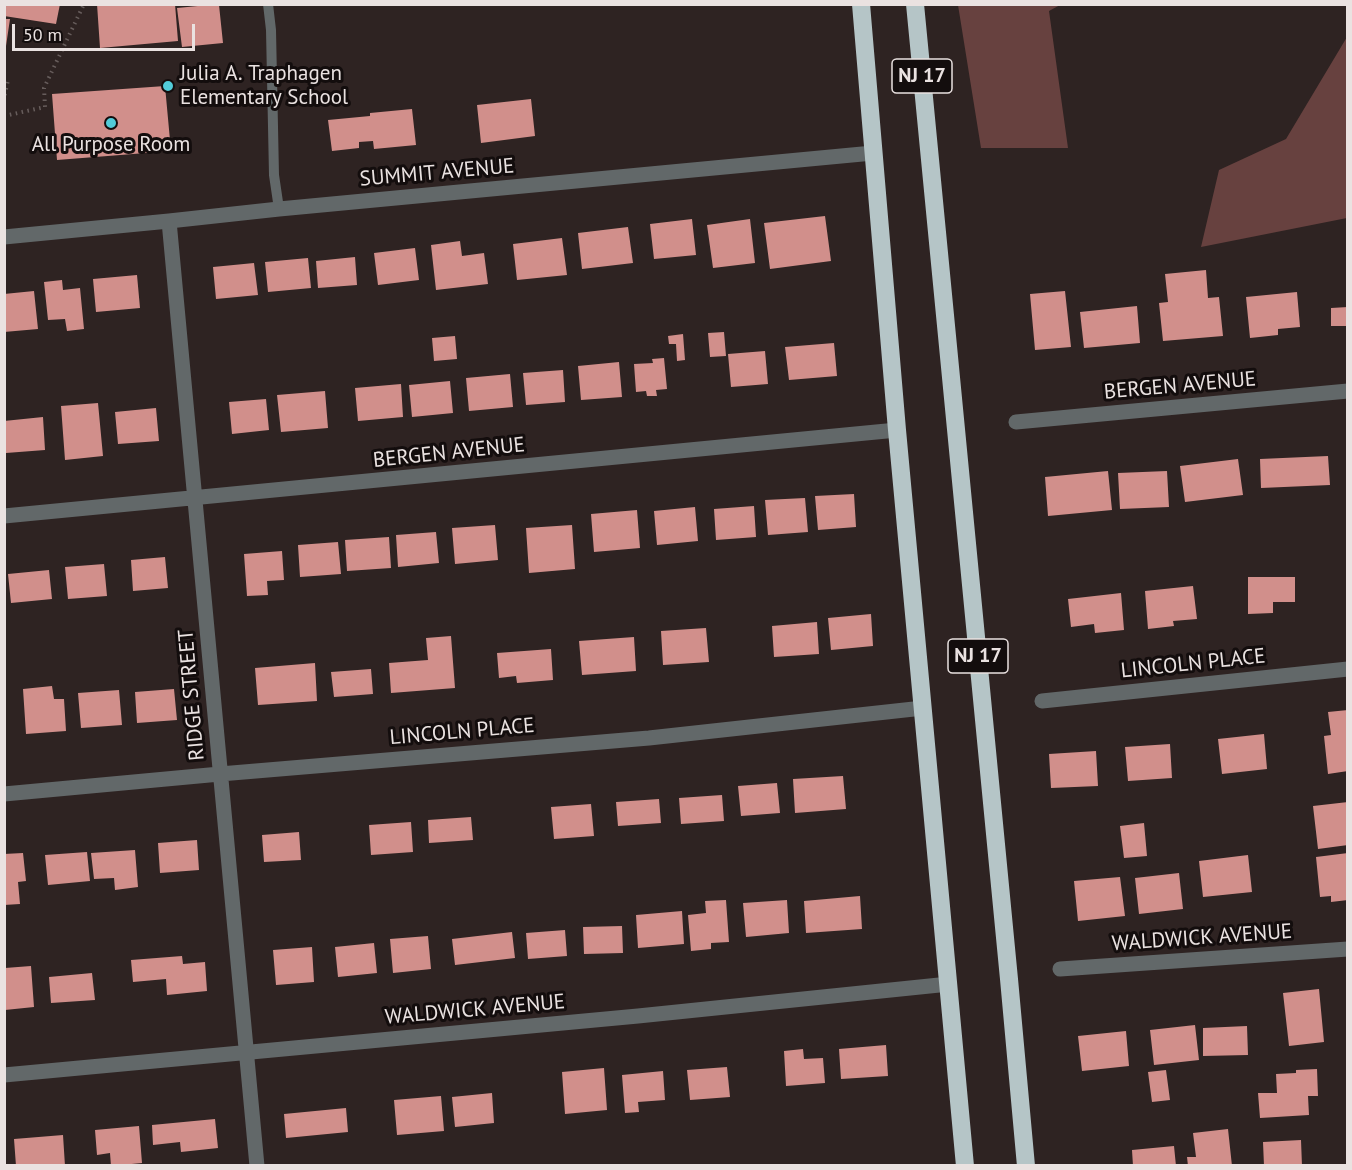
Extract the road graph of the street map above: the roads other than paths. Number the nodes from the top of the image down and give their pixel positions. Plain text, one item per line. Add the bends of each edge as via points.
1 (268, 4) edge
2 (861, 4) edge
3 (915, 4) edge
4 (873, 153) junction
5 (279, 209) junction
6 (169, 221) junction
7 (4, 237) edge
8 (1347, 391) edge
9 (1016, 422) dead end
10 (897, 430) junction
11 (195, 498) junction
12 (4, 516) edge
13 (1347, 669) edge
14 (1042, 701) dead end
15 (923, 708) junction
16 (220, 774) junction
17 (4, 794) edge
18 (1347, 949) edge
19 (1060, 969) dead end
20 (949, 984) junction
21 (246, 1053) junction
22 (4, 1075) edge
23 (257, 1166) edge
24 (965, 1166) edge
25 (1026, 1166) edge

1 - 5 lane via 274,175
2 - 4 highway, NJ 17
3 - 25 highway, NJ 17
4 - 5 street, SUMMIT AVENUE
4 - 10 highway, NJ 17
5 - 6 street, SUMMIT AVENUE
6 - 7 street, SUMMIT AVENUE
6 - 11 street, RIDGE STREET
8 - 9 street, BERGEN AVENUE
10 - 11 street, BERGEN AVENUE
10 - 15 highway, NJ 17
11 - 12 street, BERGEN AVENUE
11 - 16 street, RIDGE STREET
13 - 14 street, LINCOLN PLACE
15 - 16 street, LINCOLN PLACE via 650,738
15 - 20 highway, NJ 17
16 - 17 street, LINCOLN PLACE
16 - 21 street, RIDGE STREET
18 - 19 street, WALDWICK AVENUE
20 - 21 street, WALDWICK AVENUE
20 - 24 highway, NJ 17
21 - 22 street, WALDWICK AVENUE
21 - 23 street, RIDGE STREET

